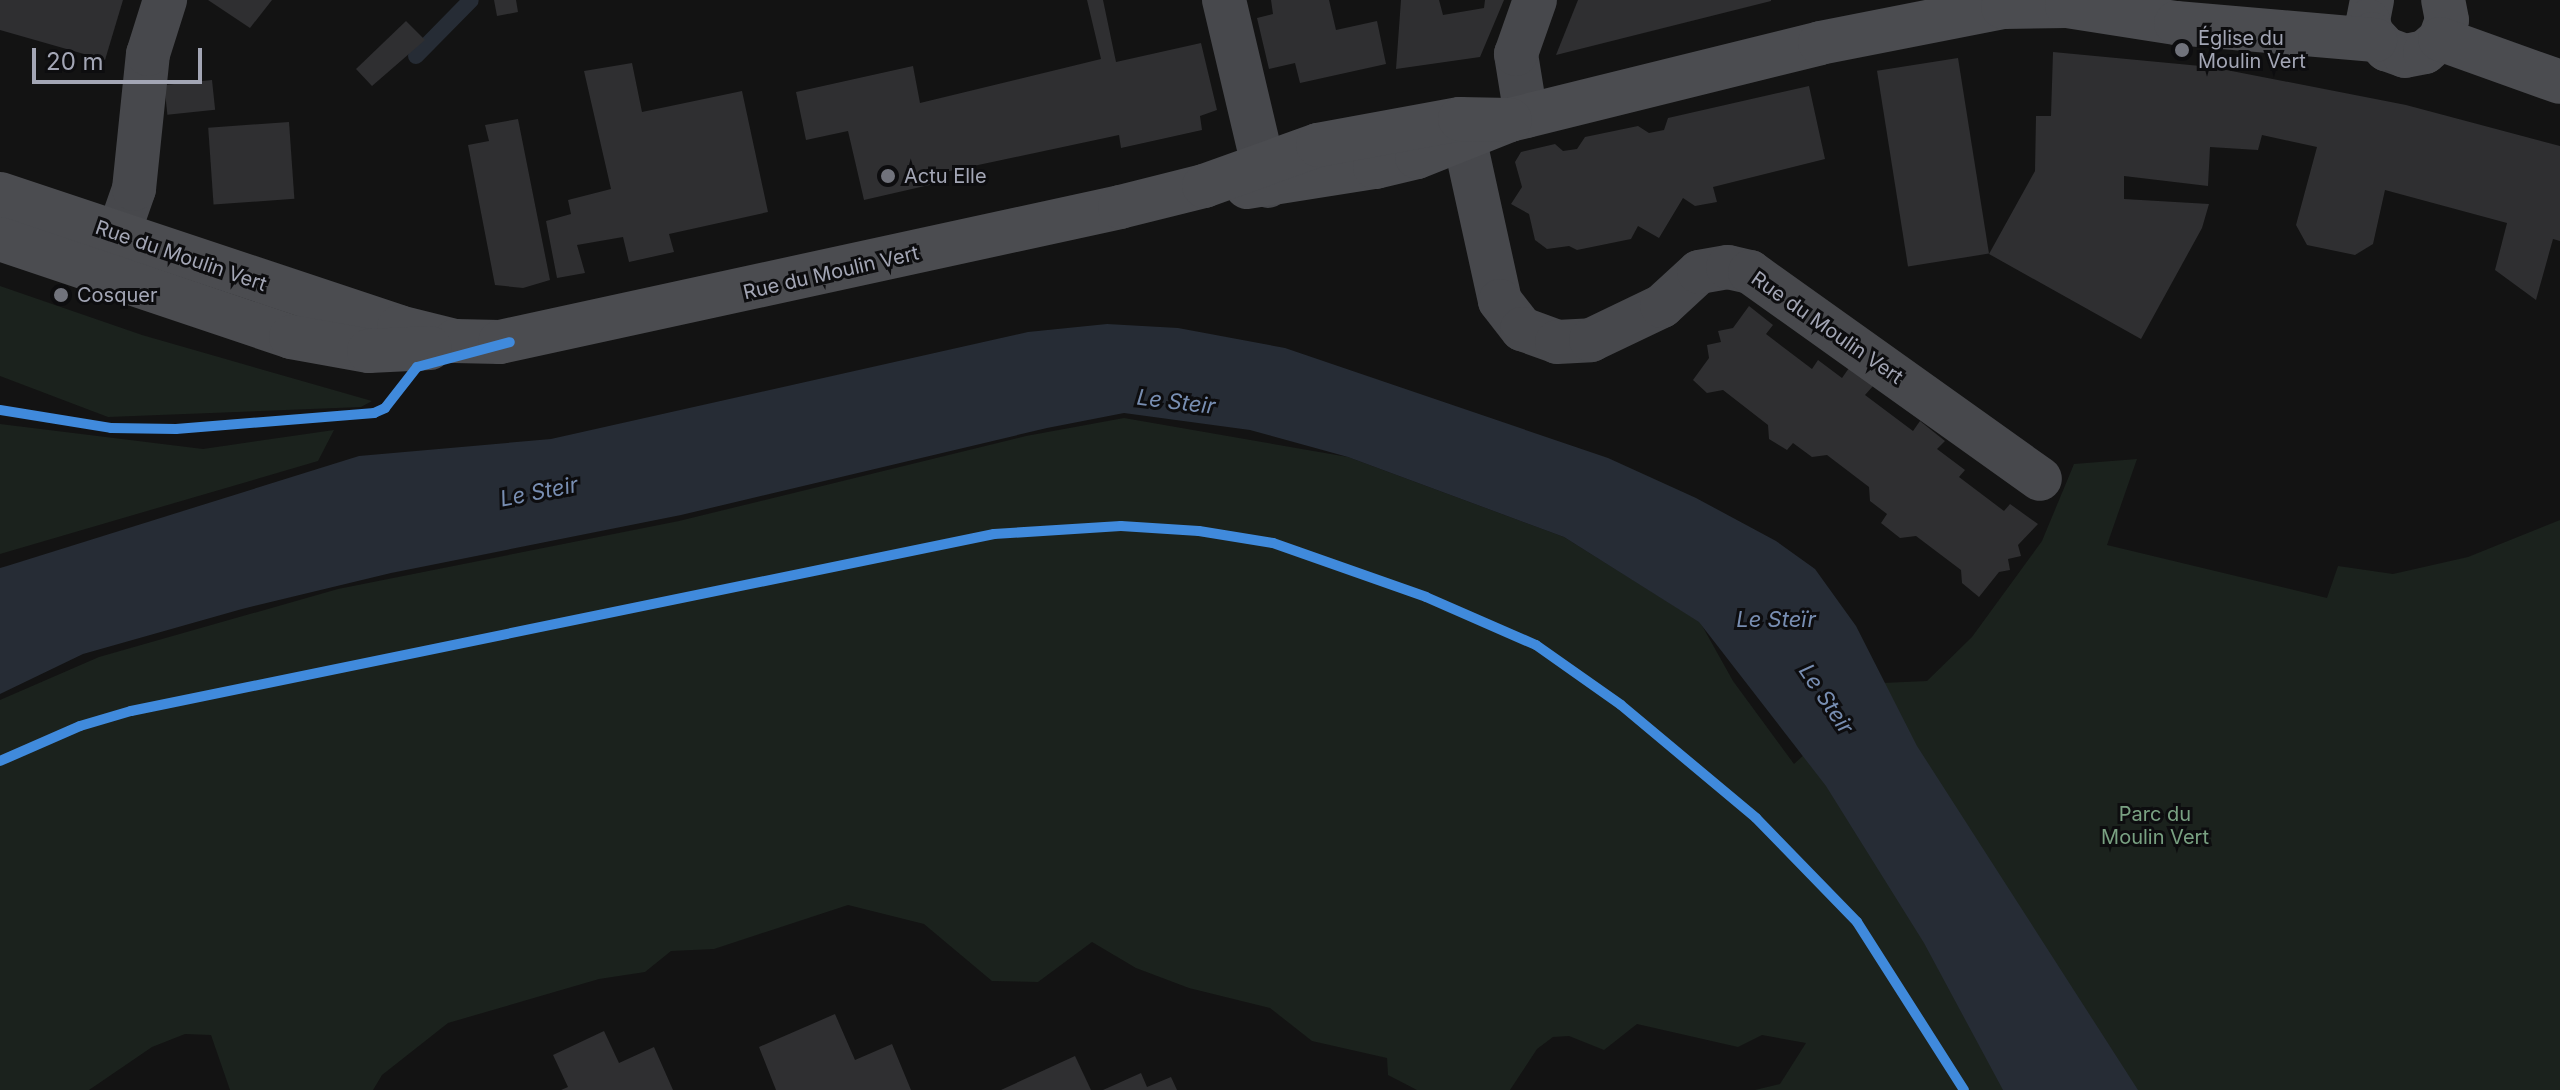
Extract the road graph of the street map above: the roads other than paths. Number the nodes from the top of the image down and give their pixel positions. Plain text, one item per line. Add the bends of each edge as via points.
1 (165, 0) edge
2 (1224, 0) edge
3 (1535, 0) edge
4 (2080, 3) edge
5 (2374, 20) edge
6 (2441, 20) edge
7 (2560, 82) edge
8 (1518, 118) junction
9 (1462, 130) junction
10 (1266, 174) junction
11 (0, 194) edge
12 (0, 239) edge
13 (111, 255) junction
14 (2040, 479) dead end

1 - 13 street via 148,54 134,189
2 - 10 street
3 - 8 street via 1516,54
4 - 5 main road, Rue du Moulin Vert via 2176,23
4 - 8 main road, Rue du Moulin Vert via 1965,12
5 - 6 main road, Rue du Moulin Vert via 2392,53 2412,56
6 - 7 main road
8 - 9 main road, Rue du Moulin Vert
9 - 10 main road, Rue du Moulin Vert via 1375,167
9 - 14 street, Rue du Moulin Vert via 1500,301 1522,329 1557,342 1591,340 1662,306 1699,272 1728,267 1750,272
10 - 13 main road, Rue du Moulin Vert via 510,342 455,341
11 - 13 main road, Rue du Moulin Vert
12 - 13 main road, Rue du Moulin Vert

